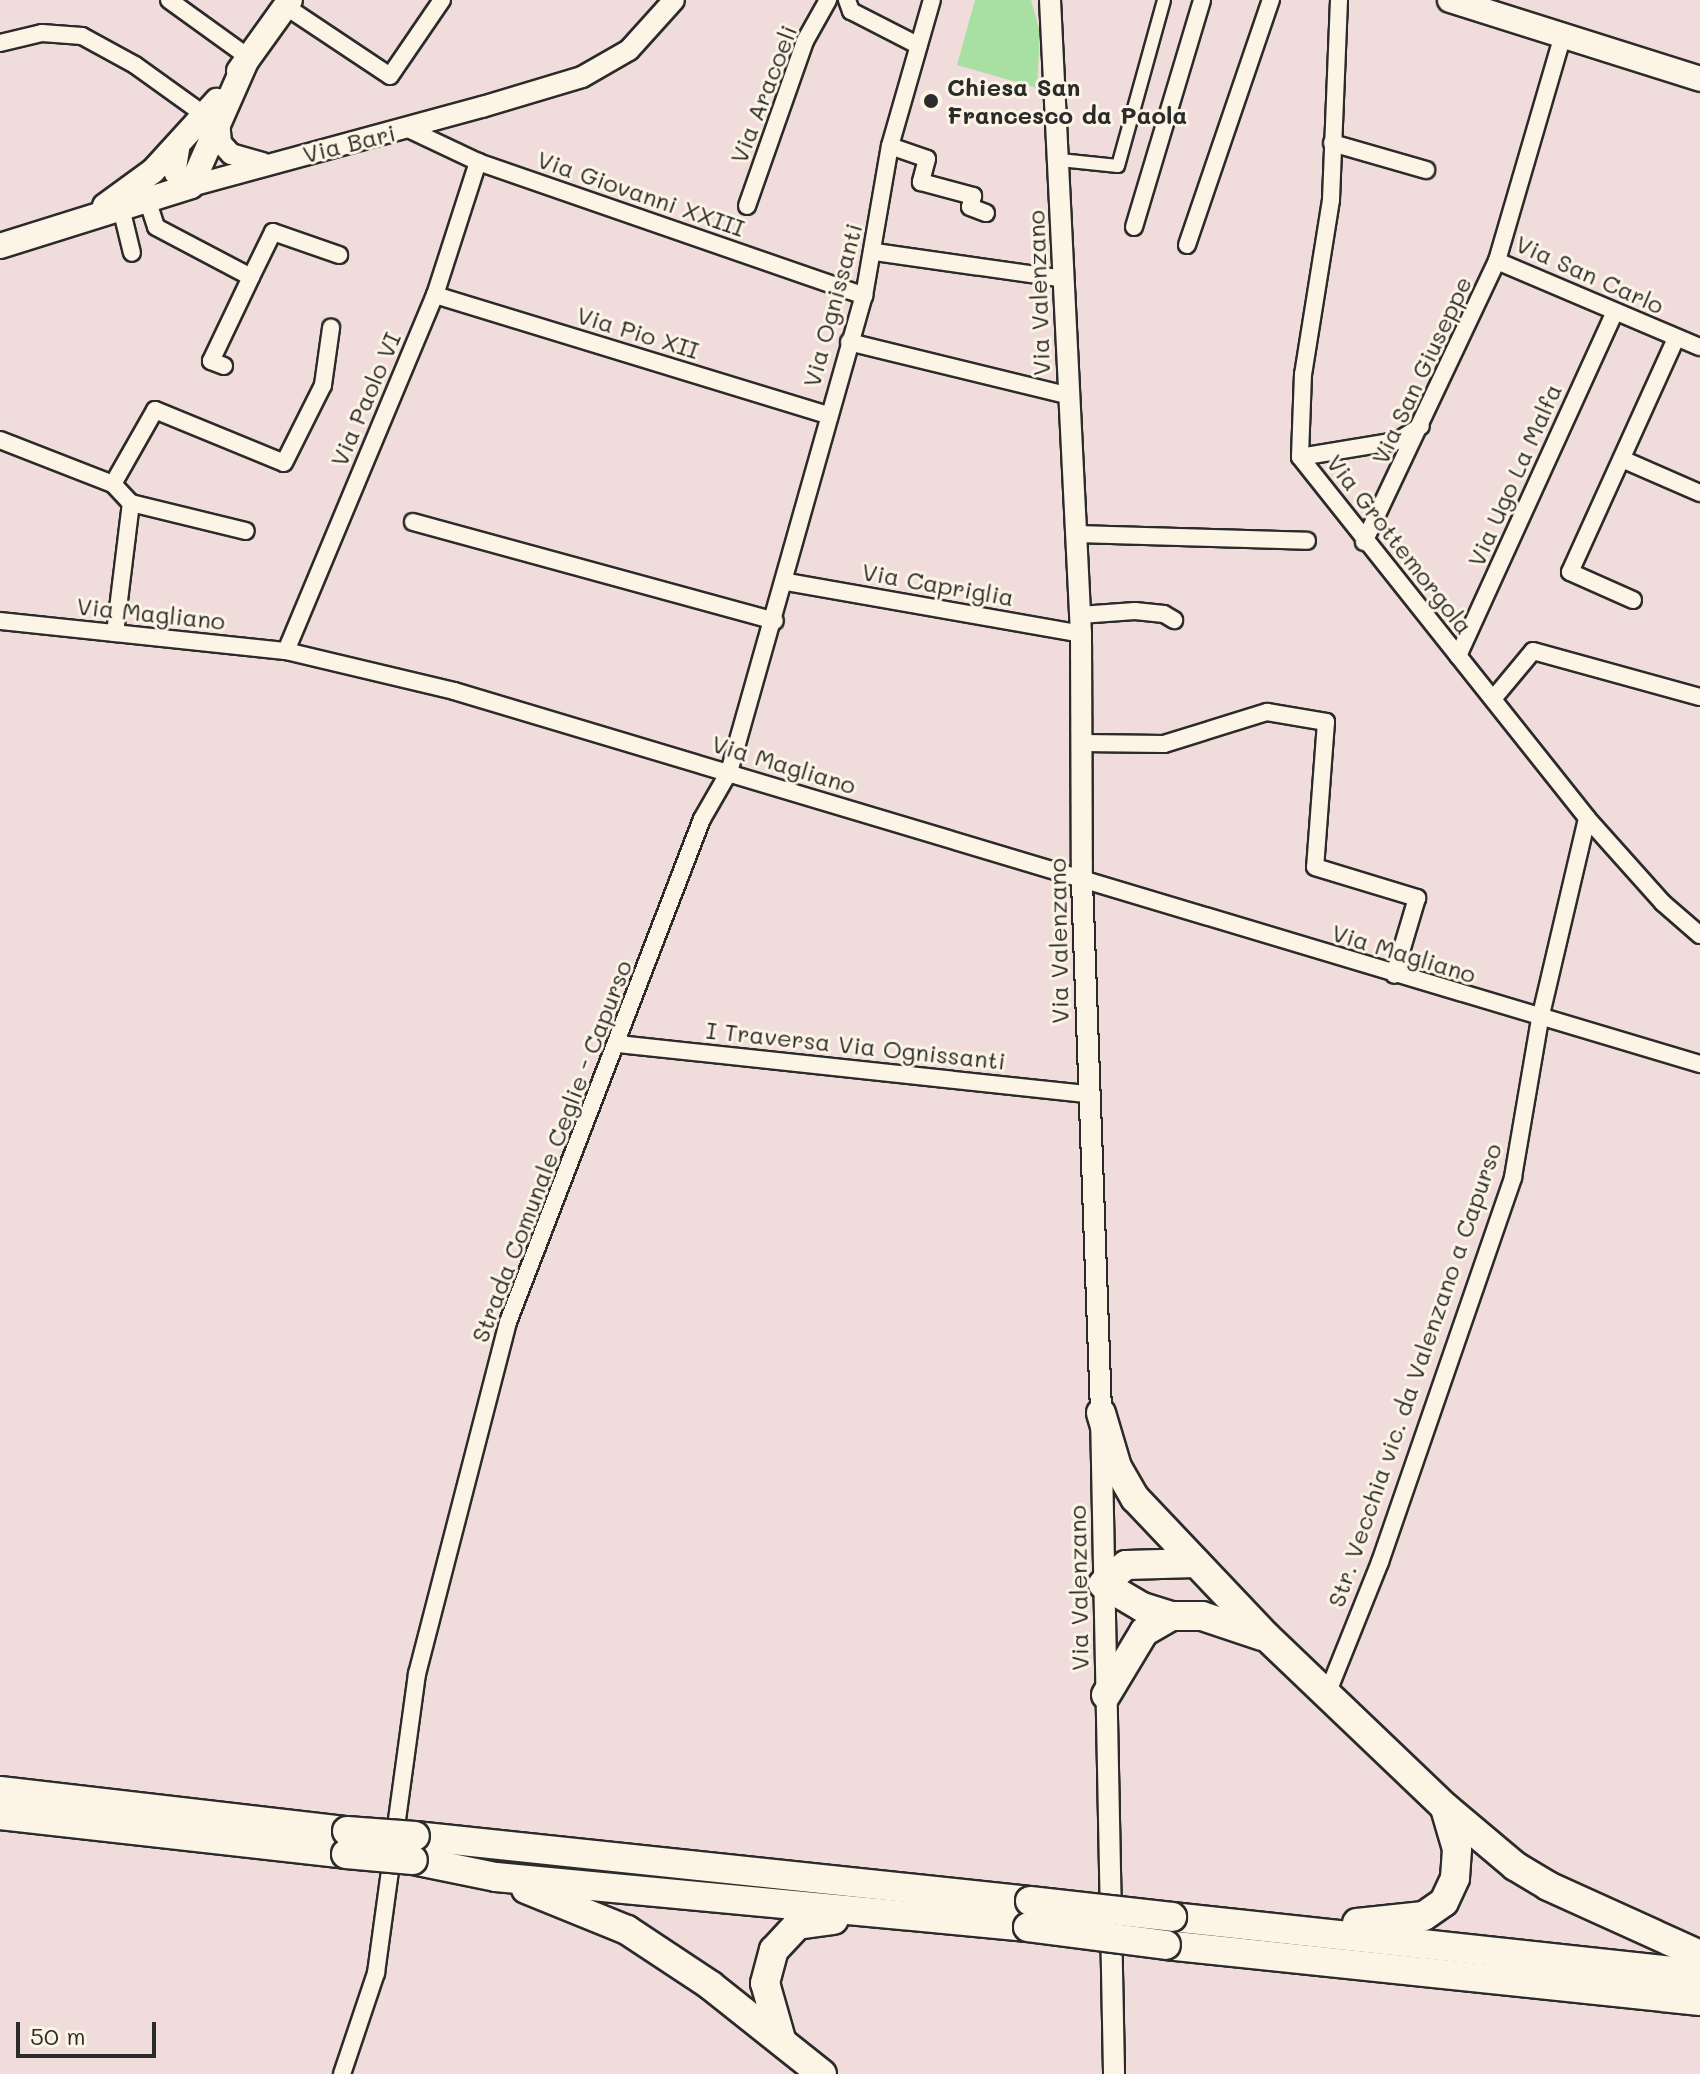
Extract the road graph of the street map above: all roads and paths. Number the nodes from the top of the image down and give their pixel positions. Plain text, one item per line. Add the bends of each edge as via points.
1 (169, 0) edge
2 (442, 0) edge
3 (674, 0) edge
4 (828, 0) edge
5 (847, 0) edge
6 (932, 0) edge
7 (1050, 0) edge
8 (1164, 0) edge
9 (1202, 0) edge
10 (1271, 0) edge
11 (1339, 0) edge
12 (1450, 0) edge
13 (287, 3) edge
14 (1563, 35) junction
15 (0, 43) edge
16 (919, 46) junction
17 (248, 57) junction
18 (1700, 79) edge
19 (214, 114) junction
20 (403, 120) junction
21 (180, 142) junction
22 (1332, 143) junction
23 (890, 146) junction
24 (1060, 160) junction
25 (478, 162) junction
26 (269, 164) junction
27 (1426, 170) dead end
28 (191, 186) junction
29 (147, 199) junction
30 (747, 206) dead end
31 (121, 208) junction
32 (986, 213) dead end
33 (86, 219) junction
34 (1134, 227) dead end
35 (1187, 245) dead end
36 (0, 246) edge
37 (875, 252) junction
38 (132, 253) dead end
39 (339, 255) dead end
40 (1497, 261) junction
41 (251, 277) junction
42 (1064, 279) junction
43 (435, 295) junction
44 (864, 296) junction
45 (1614, 313) junction
46 (331, 328) dead end
47 (1676, 338) junction
48 (849, 342) junction
49 (1700, 347) edge
50 (224, 366) dead end
51 (1067, 395) junction
52 (828, 415) junction
53 (1422, 425) junction
54 (0, 440) edge
55 (1300, 457) junction
56 (1622, 459) junction
57 (113, 484) junction
58 (1700, 493) edge
59 (131, 503) junction
60 (413, 522) dead end
61 (246, 531) dead end
62 (1076, 534) junction
63 (1307, 541) dead end
64 (1364, 542) junction
65 (787, 582) junction
66 (1633, 600) dead end
67 (1174, 620) dead end
68 (0, 621) edge
69 (775, 621) junction
70 (1080, 624) junction
71 (115, 633) junction
72 (286, 651) junction
73 (1458, 656) junction
74 (1700, 697) edge
75 (1493, 699) junction
76 (1082, 743) junction
77 (729, 772) junction
78 (1587, 818) junction
79 (1082, 881) junction
80 (1700, 935) edge
81 (1394, 975) junction
82 (1540, 1019) junction
83 (618, 1044) junction
84 (1700, 1064) edge
85 (1088, 1094) junction
86 (1101, 1413) junction
87 (1196, 1563) junction
88 (1103, 1584) junction
89 (1172, 1616) junction
90 (1267, 1637) junction
91 (1327, 1694) junction
92 (1106, 1695) junction
93 (0, 1791) edge
94 (1445, 1807) junction
95 (0, 1815) edge
96 (347, 1842) junction
97 (414, 1848) junction
98 (496, 1877) junction
99 (1029, 1914) junction
100 (1236, 1924) junction
101 (999, 1925) junction
102 (1700, 1955) edge
103 (1700, 1974) edge
104 (1700, 2001) edge
105 (781, 2039) junction
106 (342, 2074) edge
107 (822, 2074) edge
108 (1114, 2074) edge

1 - 17 street
2 - 13 street via 390,76
3 - 20 street, Via Bari via 629,50 582,77
4 - 30 street, Via Aracoeli via 805,41
5 - 16 street via 851,11
6 - 16 street, Via Ognissanti
7 - 24 street, Via Valenzano
8 - 24 street via 1118,166
9 - 34 street
10 - 35 street
11 - 22 street, Via Grottemorgola
12 - 14 main road
13 - 17 main road
14 - 18 main road
14 - 40 street, Via San Carlo
15 - 19 street via 42,33 82,36
16 - 23 street, Via Ognissanti
17 - 19 main road
19 - 21 main road
19 - 26 street via 221,143 246,161
19 - 28 main road
20 - 25 street, Via Giovanni XXIII
20 - 26 street, Via Bari
21 - 28 street via 175,174
21 - 33 main road via 153,171
22 - 27 street
22 - 55 street, Via Grottemorgola via 1331,200 1301,400
23 - 32 street via 927,159 921,182 973,196 970,207
23 - 37 street, Via Ognissanti
24 - 42 street, Via Valenzano
25 - 43 street, Via Paolo VI
25 - 44 street, Via Giovanni XXIII
26 - 28 street, Via Bari
28 - 29 main road, Via Bari
29 - 31 main road, Via Bari
29 - 41 street via 156,227
31 - 33 main road, Via Bari
31 - 38 street
33 - 36 main road, Via Bari
37 - 42 street
37 - 44 street, Via Ognissanti
39 - 41 street via 273,232
40 - 45 street, Via San Carlo
40 - 53 street, Via San Giuseppe
41 - 50 street via 211,361
42 - 51 street, Via Valenzano
43 - 52 street, Via Pio XII
43 - 72 street, Via Paolo VI
44 - 48 street, Via Ognissanti
45 - 47 street, Via San Carlo
45 - 73 street, Via Ugo La Malfa
46 - 57 street via 323,385 284,463 155,410
47 - 49 street, Via San Carlo
47 - 56 street
48 - 51 street
48 - 52 street, Via Ognissanti
51 - 62 street, Via Valenzano
52 - 65 street, Via Ognissanti
53 - 55 street via 1397,441
53 - 64 street, Via San Giuseppe
54 - 57 street
55 - 64 street, Via Grottemorgola
56 - 58 street
56 - 66 street via 1570,572
57 - 59 street
59 - 61 street
59 - 71 street
60 - 69 street
62 - 63 street
62 - 70 street, Via Valenzano
64 - 73 street, Via Grottemorgola
65 - 69 street, Via Ognissanti
65 - 70 street, Via Capriglia
67 - 70 street, Via Capriglia via 1135,611
68 - 71 street, Via Magliano
69 - 77 street, Via Ognissanti
70 - 76 street, Via Valenzano
71 - 72 street, Via Magliano
72 - 77 street, Via Magliano via 454,691
73 - 75 street, Via Grottemorgola
74 - 75 street via 1533,651
75 - 78 street, Via Grottemorgola
76 - 79 street, Via Valenzano
76 - 81 street via 1164,744 1267,712 1326,722 1315,867 1417,898
77 - 79 street, Via Magliano
77 - 83 street, Strada Comunale Ceglie - Capurso via 702,819
78 - 80 street, Via Grottemorgola via 1663,903
78 - 82 street, Str. Vecchia vic. da Valenzano a Capurso
79 - 81 street, Via Magliano
79 - 85 street, Via Valenzano
81 - 82 street, Via Magliano
82 - 84 street, Via Magliano
82 - 91 street, Str. Vecchia vic. da Valenzano a Capurso via 1513,1177 1380,1562
83 - 85 street, I Traversa Via Ognissanti
83 - 106 street, Strada Comunale Ceglie - Capurso via 508,1322 477,1431 417,1674 376,1973
85 - 86 street, Via Valenzano
86 - 87 highway via 1117,1467 1135,1498
86 - 88 street, Via Valenzano
87 - 88 highway via 1126,1565
87 - 90 highway
88 - 89 highway via 1124,1600
88 - 92 street, Via Valenzano
89 - 90 highway via 1202,1616
89 - 92 highway via 1144,1632
90 - 91 highway
91 - 94 highway
92 - 108 street, Via Valenzano
93 - 96 highway
94 - 100 highway via 1457,1849 1455,1878 1444,1902 1424,1916 1367,1923
94 - 102 highway via 1515,1866 1548,1886
95 - 96 highway
96 - 97 highway, bridge
97 - 98 highway
97 - 99 highway
98 - 101 highway
98 - 105 highway via 627,1930
99 - 100 highway, bridge
99 - 101 highway
99 - 104 highway, bridge via 1166,1945
100 - 103 highway
101 - 105 highway via 970,1929 830,1920 797,1925 774,1950 765,1983
105 - 107 highway

